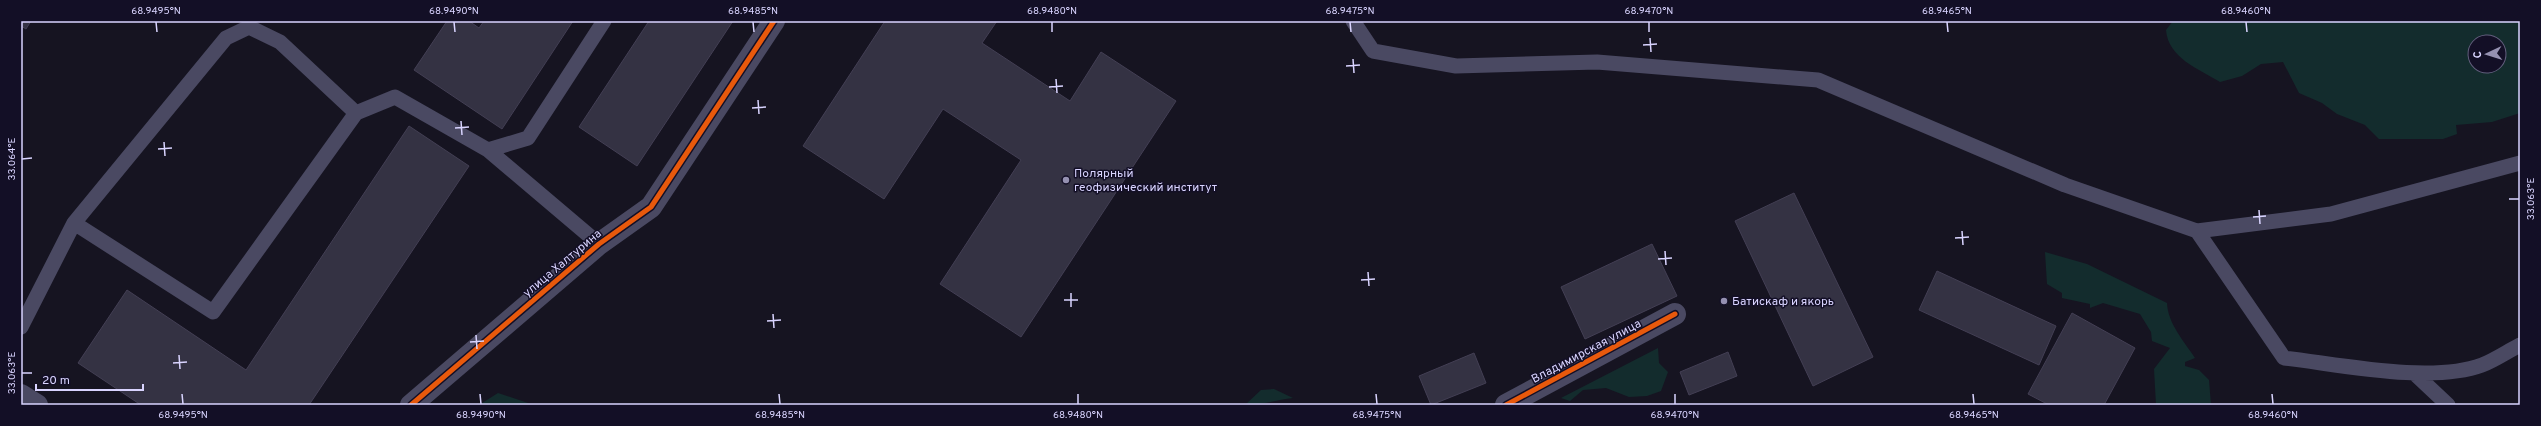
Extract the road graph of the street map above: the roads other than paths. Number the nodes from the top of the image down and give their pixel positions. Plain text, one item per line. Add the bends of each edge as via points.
1 (604, 21) edge
2 (774, 21) edge
3 (1353, 21) edge
4 (252, 24) edge
5 (356, 113) junction
6 (488, 150) junction
7 (2520, 163) edge
8 (74, 223) junction
9 (2197, 231) junction
10 (599, 244) junction
11 (1675, 314) dead end
12 (21, 327) edge
13 (2520, 345) edge
14 (2414, 373) junction
15 (21, 395) edge
16 (37, 405) edge
17 (411, 405) edge
18 (1506, 405) edge
19 (2448, 405) edge

1 - 6 lane via 528,138
2 - 10 street, улица Халтурина via 651,206
3 - 9 lane via 1373,51 1456,66 1597,62 1818,80 2065,185
4 - 5 lane via 280,42
4 - 8 lane via 226,38
5 - 6 lane via 395,97
5 - 8 lane via 213,312
6 - 10 lane
7 - 9 lane via 2331,214
8 - 12 lane
9 - 14 lane via 2284,358
10 - 17 street, улица Халтурина
11 - 18 street, Владимирская улица
13 - 14 lane via 2482,365 2447,372
14 - 19 lane
15 - 16 street

